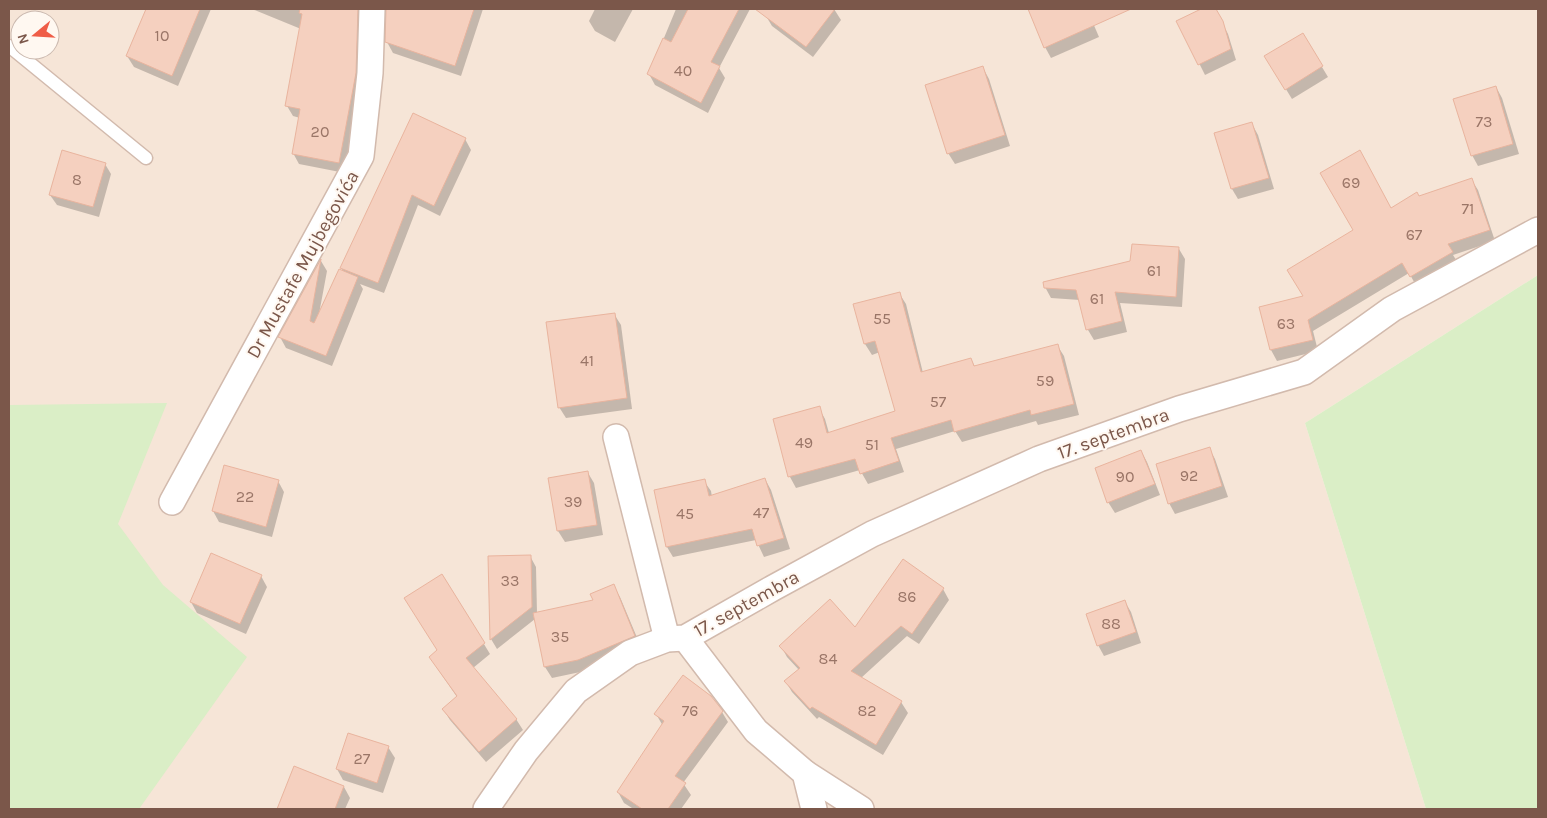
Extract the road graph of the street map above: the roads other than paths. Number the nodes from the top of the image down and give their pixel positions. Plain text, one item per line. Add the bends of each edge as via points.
1 (372, 9) edge
2 (9, 46) edge
3 (146, 158) dead end
4 (1538, 230) edge
5 (616, 438) dead end
6 (172, 502) dead end
7 (676, 638) junction
8 (805, 773) junction
9 (486, 809) edge
10 (814, 809) edge
11 (861, 809) edge

1 - 6 street, Dr Mustafe Mujbegovića via 370,73 361,156
2 - 3 lane
4 - 7 street, 17. septembra via 1392,309 1304,372 1179,409 1039,459 872,534
5 - 7 street, 17. septembra
7 - 8 street, 17. septembra via 756,731
7 - 9 street, 17. septembra via 630,653 576,691 526,751
8 - 10 street
8 - 11 street, 17. septembra

